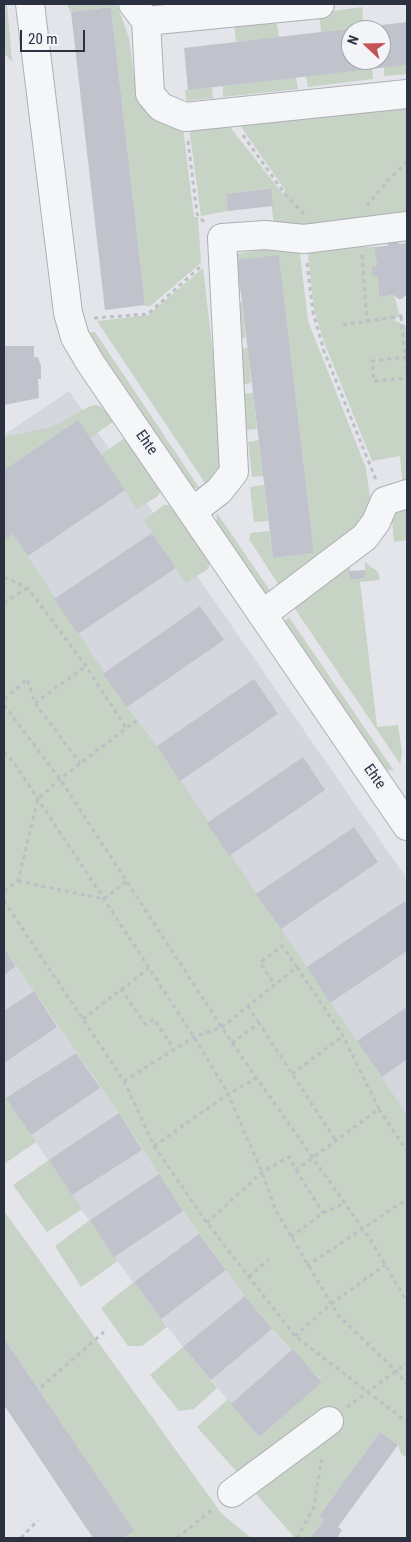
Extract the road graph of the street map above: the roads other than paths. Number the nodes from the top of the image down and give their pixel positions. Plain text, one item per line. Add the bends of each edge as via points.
1 (30, 4) edge
2 (320, 4) edge
3 (139, 12) edge
4 (407, 94) edge
5 (407, 226) edge
6 (396, 498) edge
7 (193, 511) junction
8 (263, 614) junction
9 (407, 826) edge
10 (328, 1421) road end
11 (232, 1493) road end

1 - 7 street, Ehte via 68,313 75,337 90,364
2 - 3 street
3 - 4 street via 150,94 161,107 185,117
5 - 7 street via 304,239 265,235 222,238 234,472 219,491
6 - 8 street via 365,537
7 - 8 street, Ehte
8 - 9 street, Ehte
10 - 11 street

